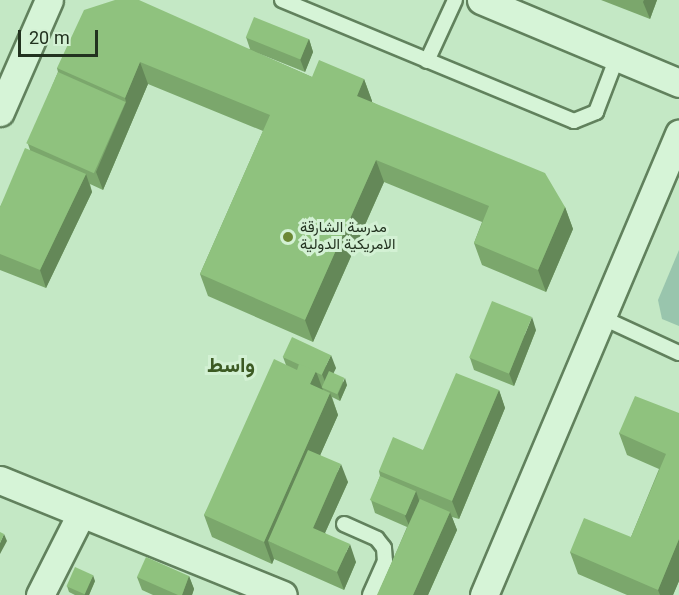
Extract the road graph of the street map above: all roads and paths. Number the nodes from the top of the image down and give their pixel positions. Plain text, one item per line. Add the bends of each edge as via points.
1 (49, 0) edge
2 (282, 0) edge
3 (320, 0) edge
4 (454, 0) edge
5 (481, 0) edge
6 (313, 13) junction
7 (617, 57) junction
8 (427, 61) junction
9 (679, 83) edge
10 (0, 112) edge
11 (679, 134) edge
12 (601, 317) junction
13 (679, 353) edge
14 (0, 480) edge
15 (81, 514) junction
16 (344, 524) dead end
17 (40, 595) edge
18 (283, 595) edge
19 (370, 595) edge
20 (484, 595) edge

1 - 10 street
2 - 6 lane
3 - 6 lane
4 - 8 lane
5 - 7 street
6 - 8 lane
7 - 8 lane via 596,112 574,121
7 - 9 street
11 - 12 street
12 - 13 lane
12 - 20 street
14 - 15 street
15 - 17 street
15 - 18 street
16 - 19 lane via 377,539 384,548 384,561

